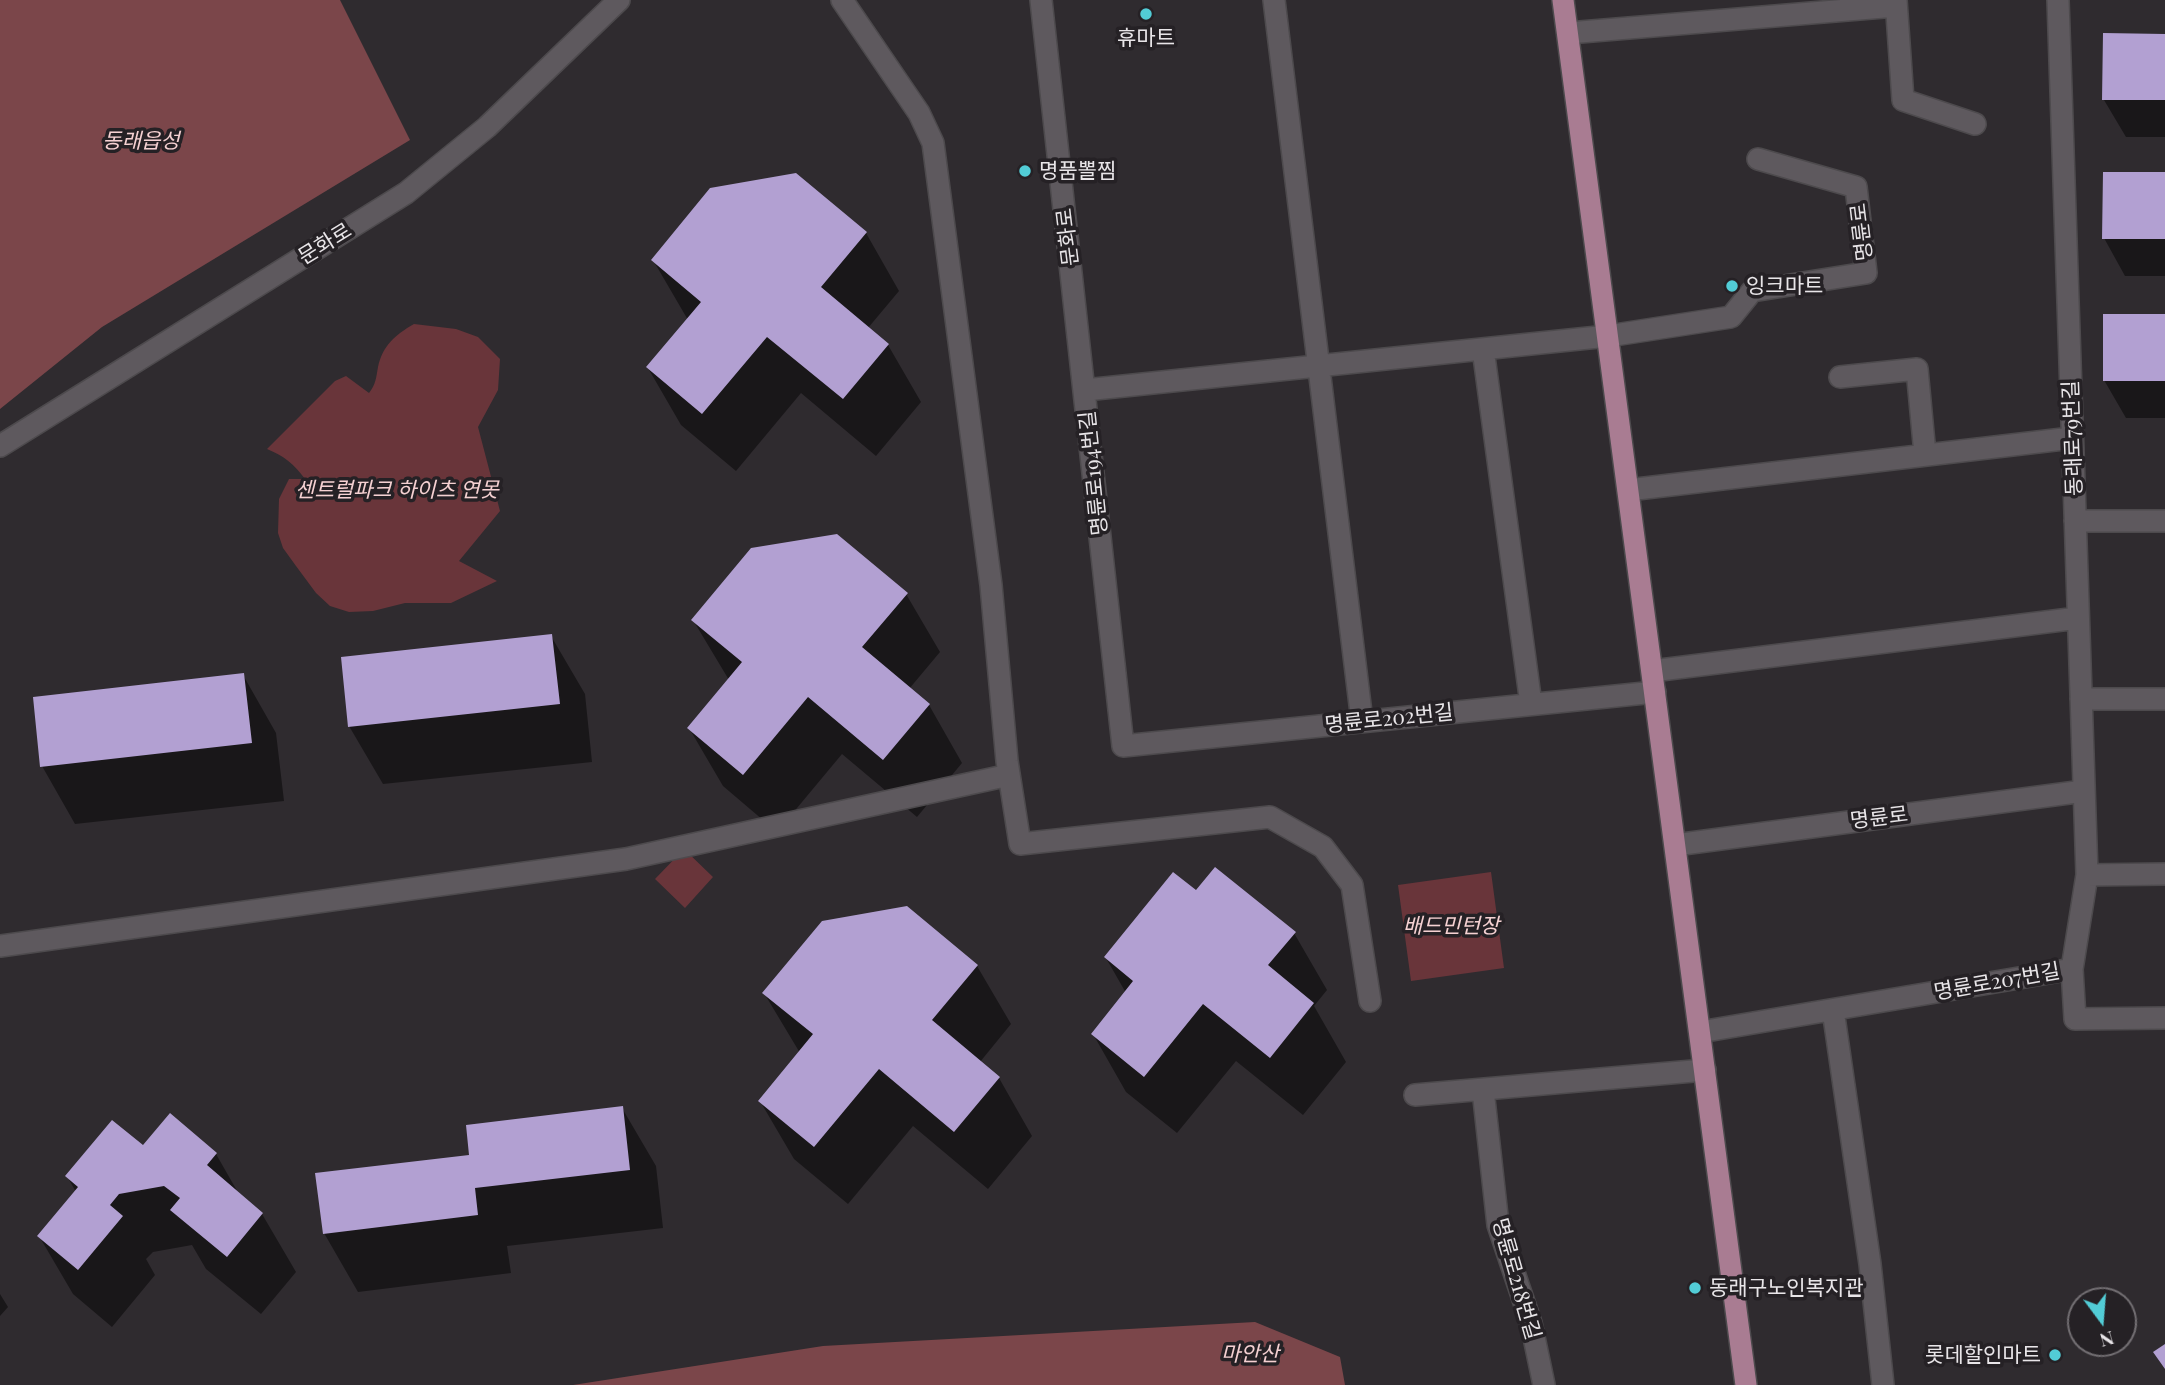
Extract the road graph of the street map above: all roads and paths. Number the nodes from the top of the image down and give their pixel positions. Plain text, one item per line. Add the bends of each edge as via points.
1 (618, 0) edge
2 (842, 0) edge
3 (1041, 0) edge
4 (1274, 0) edge
5 (1563, 0) edge
6 (2058, 0) edge
7 (1896, 3) edge
8 (1568, 33) junction
9 (1975, 124) dead end
10 (1758, 159) dead end
11 (1608, 336) junction
12 (1483, 349) junction
13 (1318, 366) junction
14 (1840, 377) dead end
15 (1085, 390) junction
16 (2072, 438) junction
17 (0, 446) edge
18 (1925, 454) junction
19 (1628, 490) junction
20 (2165, 521) edge
21 (2076, 522) junction
22 (2078, 618) junction
23 (1653, 681) junction
24 (2081, 699) junction
25 (2165, 699) edge
26 (1531, 704) junction
27 (1362, 722) junction
28 (1123, 746) joint
29 (1010, 775) junction
30 (2084, 791) junction
31 (1675, 845) junction
32 (2165, 874) edge
33 (2087, 875) junction
34 (0, 946) edge
35 (2072, 969) junction
36 (1370, 1001) dead end
37 (1833, 1010) junction
38 (2165, 1018) edge
39 (1700, 1032) junction
40 (1704, 1070) junction
41 (1483, 1090) junction
42 (1415, 1095) dead end
43 (1544, 1385) edge
44 (1746, 1385) edge
45 (1883, 1385) edge

1 - 17 street, 문화로 via 487,127 406,193
2 - 29 street via 919,113 933,143 991,585
3 - 15 street, 문화로
4 - 13 street
5 - 8 main road
6 - 16 street, 동래로79번길
7 - 8 street
7 - 9 street via 1903,100
8 - 11 main road
10 - 11 street, 명륜로 via 1856,187 1867,272 1752,291 1731,317
11 - 12 street, 명륜로194번길
11 - 19 main road
12 - 13 street, 명륜로194번길
12 - 26 street
13 - 15 street, 명륜로194번길
13 - 27 street
14 - 18 street via 1917,369
15 - 28 street, 명륜로194번길
16 - 18 street
16 - 21 street, 동래로79번길
18 - 19 street
19 - 23 main road
20 - 21 street
21 - 22 street, 동래로79번길
22 - 23 street
22 - 24 street, 동래로79번길
23 - 26 street, 명륜로202번길
23 - 31 main road
24 - 25 street
24 - 30 street, 동래로79번길
26 - 27 street, 명륜로202번길
27 - 28 street, 명륜로202번길
29 - 34 street via 626,859
29 - 36 street via 1020,844 1270,817 1323,847 1352,885
30 - 31 street, 명륜로
30 - 33 street, 동래로79번길
31 - 39 main road
32 - 33 street
33 - 35 street, 명륜로207번길
35 - 37 street, 명륜로207번길
35 - 38 street via 2075,1019
37 - 39 street, 명륜로207번길
37 - 45 street
39 - 40 main road
40 - 41 street
40 - 44 main road
41 - 42 street
41 - 43 street, 명륜로218번길 via 1498,1225 1531,1323

